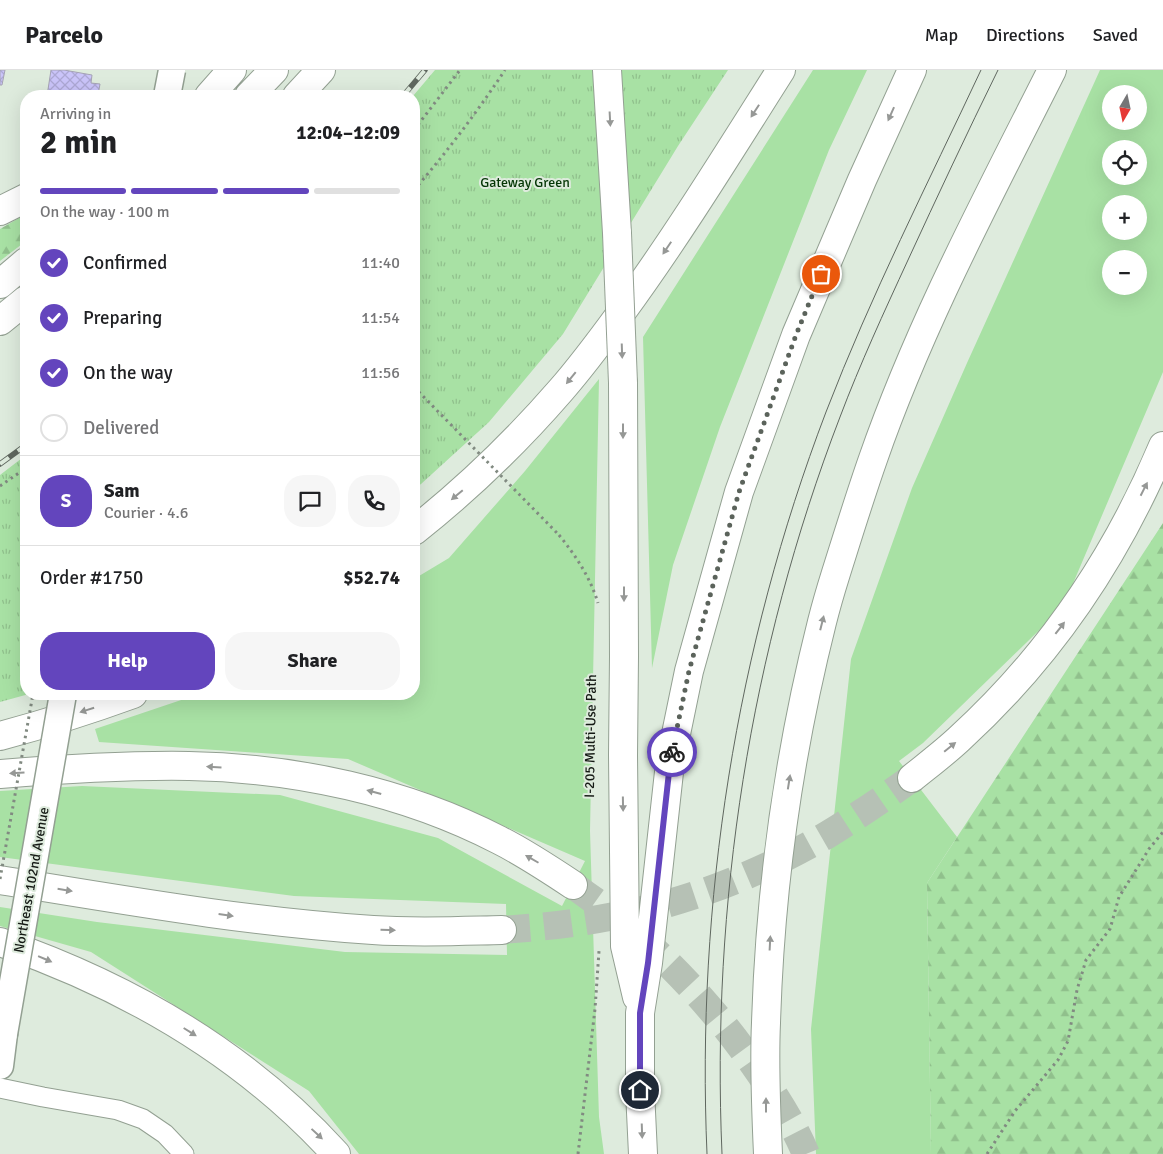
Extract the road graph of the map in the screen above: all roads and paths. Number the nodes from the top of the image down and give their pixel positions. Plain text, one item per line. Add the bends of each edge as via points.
1 (172, 70) edge
2 (185, 70) edge
3 (232, 70) edge
4 (274, 70) edge
5 (321, 70) edge
6 (460, 70) edge
7 (505, 70) edge
8 (607, 70) edge
9 (781, 70) edge
10 (912, 70) edge
11 (1052, 70) edge
12 (164, 90) edge
13 (168, 90) edge
14 (214, 90) edge
15 (255, 90) edge
16 (303, 90) edge
17 (420, 122) edge
18 (420, 183) edge
19 (20, 201) edge
20 (0, 211) edge
21 (20, 267) edge
22 (0, 284) edge
23 (20, 305) edge
24 (0, 321) edge
25 (420, 393) edge
26 (1163, 446) edge
27 (20, 472) edge
28 (0, 486) edge
29 (420, 526) edge
30 (600, 611) dead end
31 (32, 700) edge
32 (62, 700) edge
33 (116, 700) edge
34 (0, 736) edge
35 (0, 774) edge
36 (912, 778) tunnel mouth
37 (1163, 832) edge
38 (0, 880) edge
39 (573, 885) tunnel mouth
40 (502, 930) tunnel mouth
41 (0, 942) edge
42 (599, 948) dead end
43 (640, 1013) junction
44 (0, 1066) edge
45 (0, 1088) edge
46 (184, 1154) edge
47 (336, 1154) edge
48 (578, 1154) edge
49 (643, 1154) edge
50 (768, 1154) edge
51 (987, 1154) edge

1 - 13 main road, bridge
2 - 12 highway
3 - 14 highway
4 - 15 highway
5 - 16 highway
6 - 17 path
7 - 18 path
8 -> 43 highway, bridge via 623,383 626,946
9 -> 29 highway via 637,291 562,389 477,478
10 -> 43 highway via 796,335 739,492 689,671 670,763
50 -> 11 highway via 766,1024 772,917 791,772 822,620 874,457 909,367 937,303
19 - 20 highway
21 - 22 highway
23 - 24 highway
25 - 30 path, bridge via 573,553 585,570
36 -> 26 highway via 959,740 997,702 1067,620 1122,532
27 - 28 path
31 - 38 path, bridge
32 - 44 main road, Northeast 102nd Avenue, bridge
33 -> 34 highway
39 -> 35 highway via 500,840 461,822 421,806 333,782 236,768 189,766
37 - 51 path via 1119,897 1110,929 1086,960 1068,1041 1058,1060 1015,1111
38 -> 40 highway via 188,910 313,925 438,932
41 -> 47 highway via 121,993 206,1042 284,1103
42 - 48 path
43 -> 49 highway
45 - 46 street via 118,1110 144,1119 165,1134

